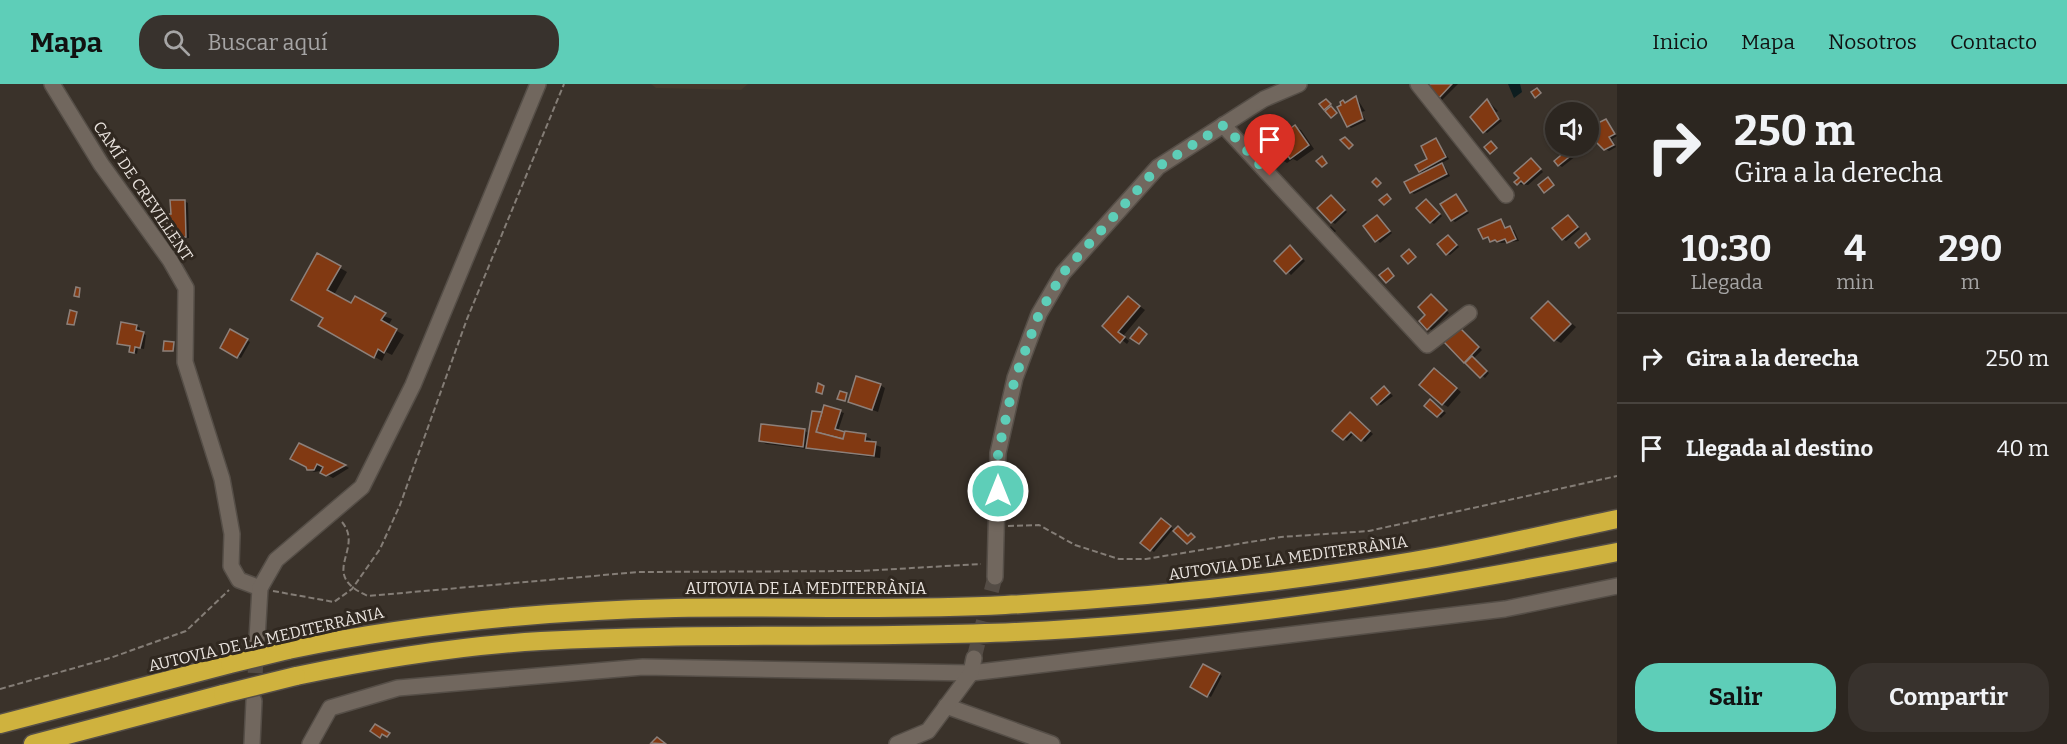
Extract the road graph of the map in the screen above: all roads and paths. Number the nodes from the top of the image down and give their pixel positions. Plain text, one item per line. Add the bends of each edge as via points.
1 (52, 84) edge
2 (538, 84) edge
3 (564, 84) edge
4 (1299, 84) edge
5 (1418, 84) edge
6 (1224, 125) junction
7 (1506, 195) dead end
8 (1469, 314) dead end
9 (1617, 476) edge
10 (331, 511) junction
11 (1617, 519) edge
12 (998, 526) junction
13 (1617, 552) edge
14 (996, 570) joint
15 (238, 580) junction
16 (1617, 586) edge
17 (260, 588) junction
18 (352, 589) junction
19 (257, 639) tunnel mouth
20 (972, 665) junction
21 (0, 689) edge
22 (254, 701) tunnel mouth
23 (946, 706) junction
24 (0, 724) edge
25 (33, 744) edge
26 (252, 744) edge
27 (310, 744) edge
28 (897, 744) edge
29 (1052, 744) edge

1 - 15 street, CAMÍ DE CREVILLENT via 186,288 185,362 222,479 232,534 231,566
2 - 10 street via 413,385 362,487
3 - 18 path via 467,319 400,505 380,549
4 - 6 street via 1264,99
5 - 7 street
6 - 8 street via 1427,345
6 - 12 street via 1158,167 1063,273 1039,314 1015,378 998,453
9 - 12 path via 1369,531 1281,537 1146,559 1119,559 1075,545 1038,525
10 - 17 street via 276,560
10 - 18 path via 348,529 349,542 342,562 343,577
11 - 24 highway, AUTOVIA DE LA MEDITERRÀNIA, bridge via 1414,561 1215,589 1001,606 679,608 543,614 401,629 288,650
12 - 14 street
13 - 25 highway, bridge via 1471,580 1195,618 1087,628 946,635 538,641 402,656 296,676
14 - 18 path via 638,572 368,596
15 - 17 street
15 - 21 path via 186,631 110,658
16 - 20 street via 1505,609
17 - 18 path via 334,602
17 - 19 street
20 - 23 street
20 - 27 street via 643,667 398,688 330,708
22 - 26 street
23 - 28 street via 928,731
23 - 29 street

